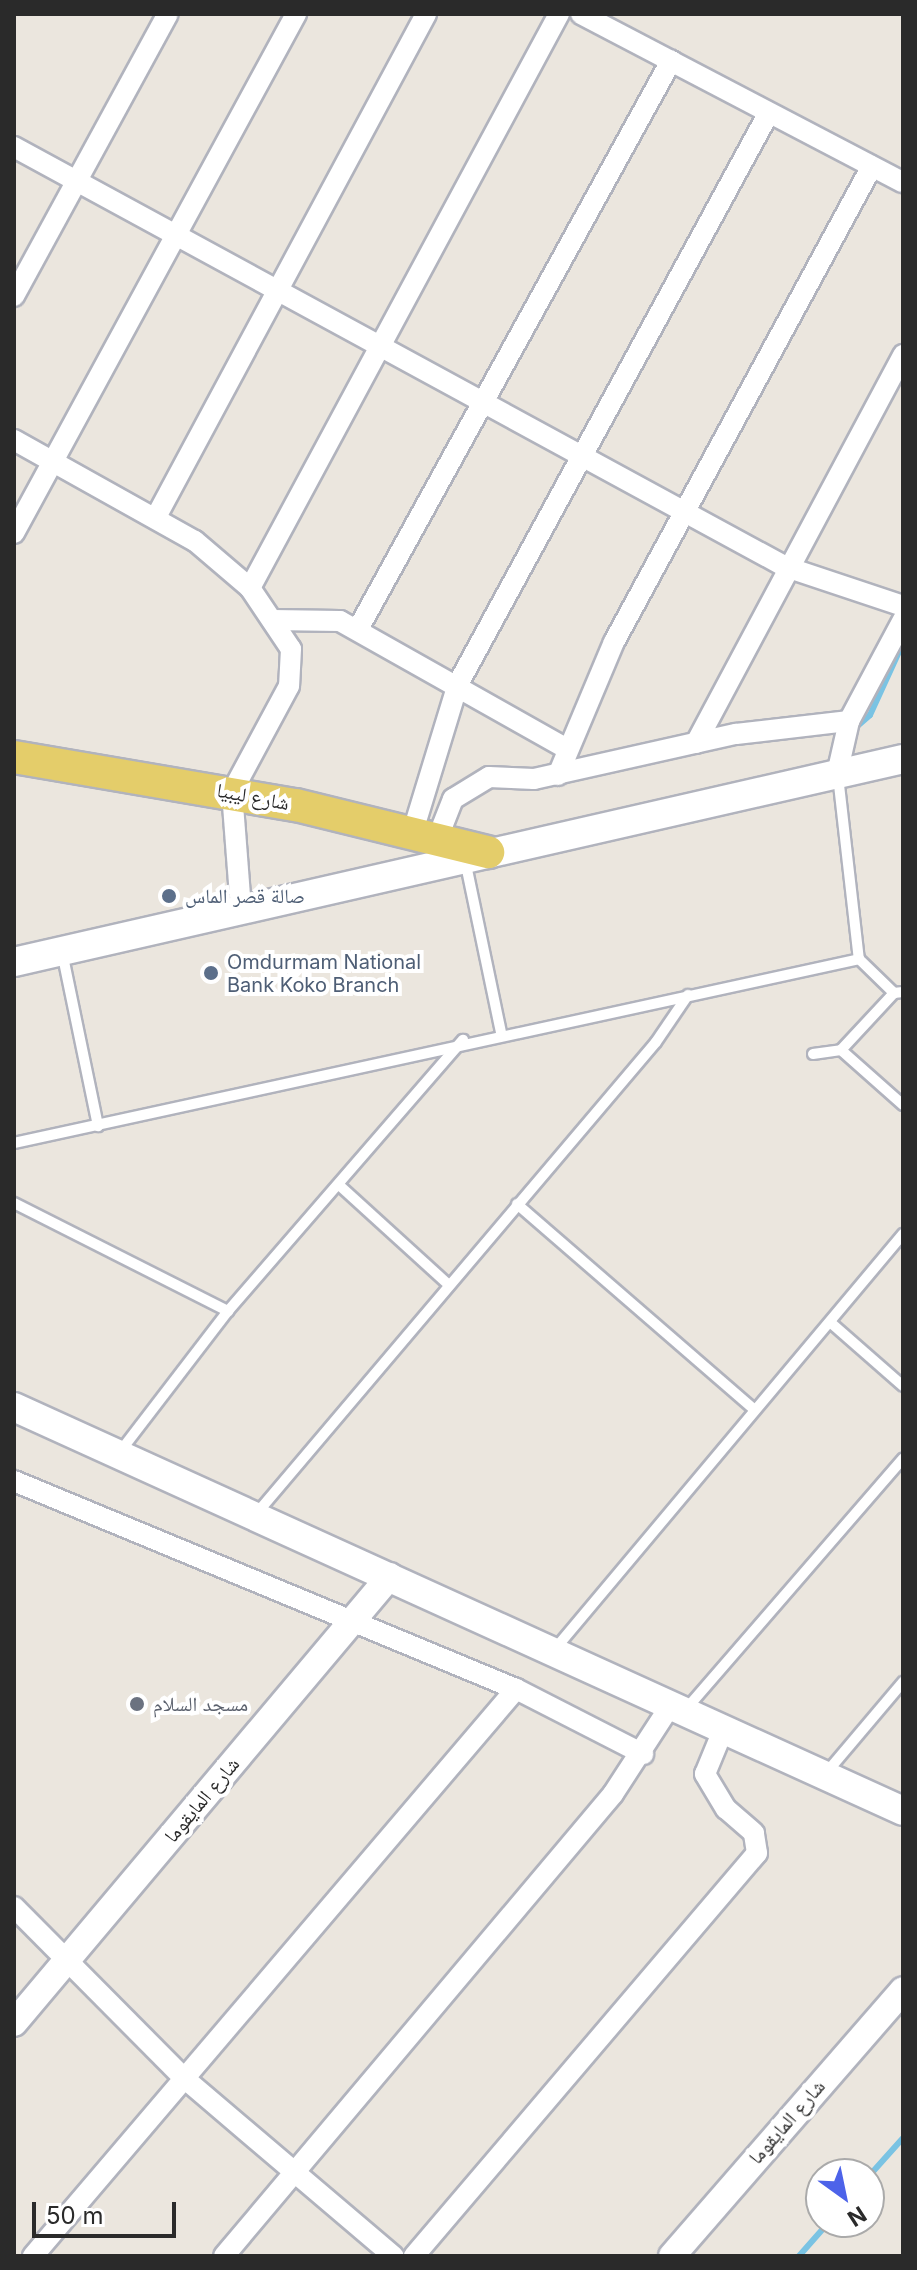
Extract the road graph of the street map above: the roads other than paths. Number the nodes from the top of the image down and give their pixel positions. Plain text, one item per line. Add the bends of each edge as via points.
1 (168, 14) edge
2 (296, 14) edge
3 (426, 14) edge
4 (559, 14) edge
5 (581, 14) edge
6 (671, 61) junction
7 (767, 116) junction
8 (14, 147) edge
9 (872, 166) junction
10 (903, 182) edge
11 (77, 183) junction
12 (179, 237) junction
13 (281, 292) junction
14 (14, 296) edge
15 (383, 346) junction
16 (903, 355) edge
17 (483, 398) junction
18 (14, 440) edge
19 (585, 455) junction
20 (54, 462) junction
21 (686, 513) junction
22 (156, 517) junction
23 (14, 533) edge
24 (786, 567) junction
25 (250, 588) junction
26 (903, 606) edge
27 (272, 620) junction
28 (903, 620) edge
29 (358, 629) junction
30 (458, 684) junction
31 (849, 721) junction
32 (696, 743) junction
33 (565, 748) junction
34 (14, 757) edge
35 (903, 759) edge
36 (837, 774) junction
37 (558, 775) junction
38 (232, 792) junction
39 (426, 834) junction
40 (476, 855) junction
41 (241, 910) junction
42 (62, 951) junction
43 (859, 959) junction
44 (14, 962) edge
45 (898, 992) edge
46 (688, 995) junction
47 (501, 1032) junction
48 (463, 1040) junction
49 (841, 1050) junction
50 (813, 1054) dead end
51 (903, 1105) edge
52 (98, 1126) junction
53 (14, 1143) edge
54 (339, 1185) junction
55 (14, 1203) edge
56 (517, 1204) junction
57 (903, 1234) edge
58 (449, 1285) junction
59 (228, 1311) junction
60 (830, 1322) junction
61 (903, 1386) edge
62 (14, 1407) edge
63 (754, 1409) junction
64 (116, 1457) junction
65 (903, 1459) edge
66 (14, 1481) edge
67 (255, 1516) junction
68 (390, 1576) junction
69 (352, 1622) junction
70 (554, 1650) junction
71 (903, 1682) edge
72 (516, 1689) junction
73 (679, 1706) junction
74 (724, 1728) junction
75 (643, 1754) junction
76 (825, 1774) junction
77 (903, 1811) edge
78 (14, 1907) edge
79 (64, 1964) junction
80 (903, 1990) edge
81 (14, 2023) edge
82 (184, 2078) junction
83 (295, 2173) junction
84 (33, 2256) edge
85 (224, 2256) edge
86 (393, 2256) edge
87 (414, 2256) edge
88 (672, 2256) edge

1 - 11 street
2 - 12 street
3 - 13 street
4 - 15 street
5 - 6 street
6 - 7 street
6 - 17 street
7 - 9 street
7 - 19 street
8 - 11 street
9 - 10 street
9 - 21 street
11 - 12 street
11 - 14 street
12 - 13 street
12 - 20 street
13 - 15 street
13 - 22 street
15 - 17 street
15 - 25 street
16 - 24 street
17 - 19 street
17 - 29 street
18 - 20 street
19 - 21 street
19 - 30 street
20 - 22 street
20 - 23 street
21 - 24 street
21 - 33 street
22 - 25 street
24 - 26 street
24 - 32 street
25 - 27 street
27 - 29 street via 313,616
27 - 38 street via 294,666
28 - 31 street
29 - 30 street
30 - 33 street
30 - 39 street
31 - 32 street
31 - 36 street
32 - 37 street
33 - 37 street
34 - 38 main road, شارع ليبيا
35 - 36 main road
36 - 40 main road
36 - 43 lane
37 - 39 street via 470,784
38 - 39 main road, شارع ليبيا
38 - 41 street
39 - 40 main road, شارع ليبيا
40 - 41 main road
40 - 47 lane
41 - 42 main road
42 - 44 main road
42 - 52 lane
43 - 45 lane
43 - 46 lane
45 - 49 lane
46 - 47 lane
46 - 56 lane
47 - 48 lane
48 - 52 lane
48 - 54 lane
49 - 50 lane
49 - 51 lane
52 - 53 lane
54 - 58 lane
54 - 59 lane
55 - 59 lane
56 - 58 lane
56 - 63 lane
57 - 60 lane
58 - 67 lane
59 - 64 lane
60 - 61 lane
60 - 63 lane
62 - 64 main road
63 - 70 lane
64 - 67 main road
65 - 73 lane
66 - 69 street
67 - 68 main road
68 - 69 street, شارع المايقوما
68 - 70 main road
69 - 72 street
69 - 79 street, شارع المايقوما
70 - 73 main road
71 - 76 lane
72 - 75 street
72 - 82 street
73 - 74 main road
73 - 75 street
74 - 76 main road
74 - 87 street via 705,1774 726,1809 754,1833 757,1853
75 - 83 street
76 - 77 main road
78 - 79 street
79 - 81 street, شارع المايقوما
79 - 82 street
80 - 88 street, شارع المايقوما
82 - 83 street
82 - 84 street
83 - 85 street
83 - 86 street

